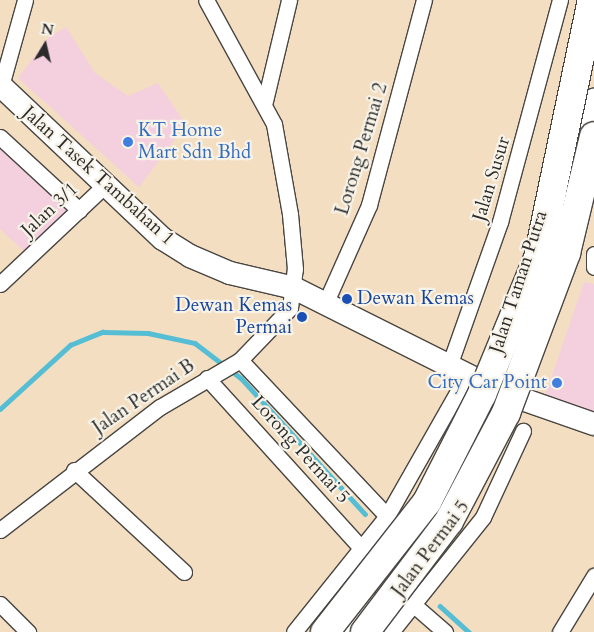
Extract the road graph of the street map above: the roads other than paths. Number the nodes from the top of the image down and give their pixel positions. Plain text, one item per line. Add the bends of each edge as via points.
1 (25, 0) edge
2 (206, 0) edge
3 (289, 0) edge
4 (424, 0) edge
5 (560, 0) edge
6 (592, 0) edge
7 (594, 8) edge
8 (0, 86) edge
9 (594, 100) edge
10 (265, 101) junction
11 (594, 136) edge
12 (0, 138) edge
13 (104, 186) junction
14 (80, 210) junction
15 (594, 254) edge
16 (594, 267) edge
17 (0, 284) edge
18 (294, 288) junction
19 (325, 304) junction
20 (237, 362) junction
21 (211, 376) junction
22 (476, 380) junction
23 (594, 424) edge
24 (523, 431) dead end
25 (74, 470) junction
26 (386, 516) junction
27 (0, 530) edge
28 (363, 550) junction
29 (184, 572) dead end
30 (594, 576) edge
31 (0, 604) edge
32 (414, 606) junction
33 (28, 632) edge
34 (294, 632) edge
35 (325, 632) edge
36 (349, 632) edge
37 (366, 632) edge
38 (391, 632) edge
39 (445, 632) edge
40 (560, 632) edge

1 - 8 street
2 - 10 street
3 - 10 street
4 - 19 street, Lorong Permai 2 via 369,205
5 - 22 street, Jalan Susur via 500,222
6 - 35 highway, bridge via 538,258 482,394 427,502
7 - 22 street, Jalan Taman Putra via 542,214
8 - 13 street, Jalan Tasek Tambahan 1
9 - 22 street, Jalan Taman Putra via 558,240
10 - 18 street via 274,124 290,214
11 - 37 highway, bridge via 566,253 506,414 449,521
12 - 14 street
13 - 14 street, Jalan 3/1
13 - 18 street, Jalan Tasek Tambahan 1 via 163,239 190,256 230,273
14 - 17 street, Jalan 3/1
15 - 16 street
18 - 19 street, Jalan Tasek Tambahan 1
18 - 20 street, Jalan Permai B via 290,308
19 - 22 street, Jalan Tasek Tambahan 1
20 - 21 street, Jalan Permai B
20 - 26 street, Lorong Permai 5
21 - 25 street, Jalan Permai B
21 - 28 street, Lorong Permai 5
22 - 23 street, Jalan Tasek Tambahan 1
22 - 26 street, Jalan Susur
22 - 35 street, Jalan Taman Putra via 433,490
22 - 36 street, Jalan Taman Putra via 443,509
24 - 32 street, Jalan Permai 5 via 482,517
25 - 27 street, Jalan Permai B
25 - 29 street
26 - 28 street, Jalan Susur
28 - 34 street, Jalan Susur
30 - 40 street
31 - 33 street
32 - 38 street, Jalan Permai 5
32 - 39 street

